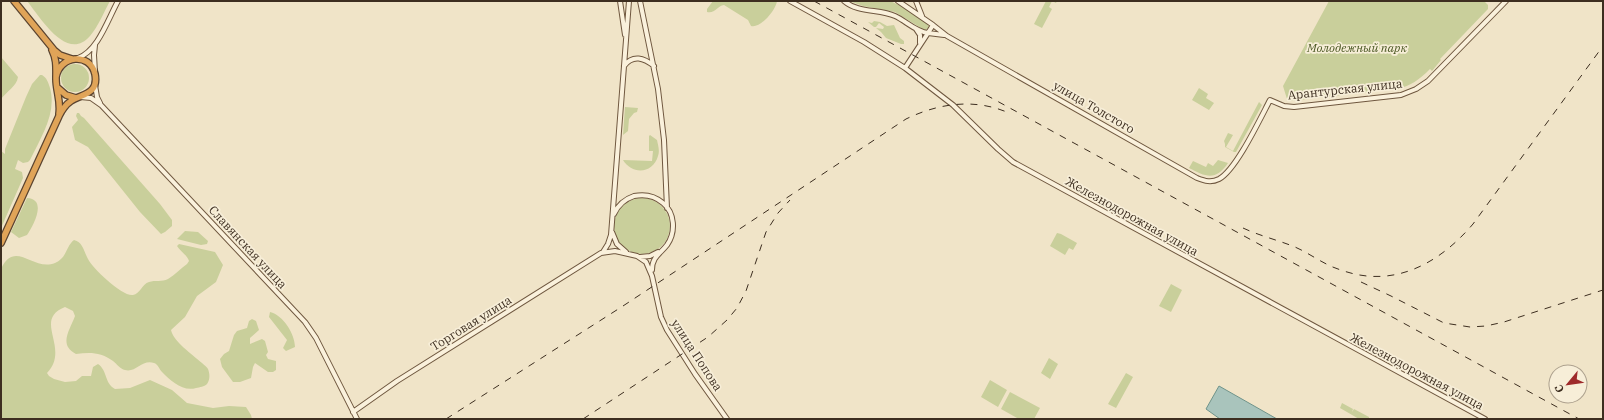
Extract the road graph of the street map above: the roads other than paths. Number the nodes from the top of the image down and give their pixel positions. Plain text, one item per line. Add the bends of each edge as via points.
1 (14, 1) edge
2 (118, 1) edge
3 (620, 1) edge
4 (629, 1) edge
5 (640, 1) edge
6 (790, 1) edge
7 (898, 1) edge
8 (916, 1) edge
9 (1506, 1) edge
10 (844, 2) edge
11 (922, 16) junction
12 (933, 25) junction
13 (916, 28) junction
14 (928, 33) junction
15 (947, 36) junction
16 (626, 41) junction
17 (48, 43) junction
18 (95, 45) junction
19 (919, 48) junction
20 (74, 59) junction
21 (624, 66) junction
22 (654, 67) junction
23 (905, 68) junction
24 (56, 77) junction
25 (95, 81) junction
26 (57, 86) junction
27 (80, 98) junction
28 (101, 105) junction
29 (58, 116) junction
30 (1231, 168) joint
31 (668, 208) junction
32 (612, 220) junction
33 (612, 228) junction
34 (1, 243) edge
35 (662, 250) junction
36 (601, 253) junction
37 (630, 254) junction
38 (637, 256) junction
39 (652, 276) junction
40 (353, 412) junction
41 (357, 419) edge
42 (727, 419) edge
43 (1485, 419) edge

1 - 17 highway
2 - 18 street
3 - 16 street
4 - 16 street
5 - 22 street
6 - 23 street, Железнодорожная улица
7 - 11 street
8 - 11 street
9 - 30 street, Арантурская улица via 1428,81 1408,93 1294,107 1270,100
10 - 13 street via 864,10 895,16
11 - 12 street
12 - 14 street
12 - 15 street
13 - 14 street
13 - 19 street via 921,38
14 - 15 street
14 - 19 street
15 - 30 street, улица Толстого via 1198,178 1216,180
16 - 21 street
17 - 20 highway via 60,55
17 - 24 highway via 56,60
18 - 20 street
18 - 25 street
19 - 23 street
20 - 24 highway via 61,65
20 - 25 highway via 89,64 94,70
21 - 22 street via 630,60 640,58
21 - 32 street
22 - 31 street via 664,140
23 - 43 street, Железнодорожная улица via 947,99 1016,164
24 - 26 highway
25 - 27 highway via 90,92
25 - 28 street
26 - 27 highway via 66,96
26 - 29 highway via 60,101
27 - 28 street via 91,98
27 - 29 highway via 69,103
28 - 40 street, Славянская улица via 309,327
29 - 34 highway
31 - 32 street via 654,198 636,196 620,204
31 - 35 street via 673,231
32 - 33 street
33 - 36 street via 608,244
33 - 37 street via 617,244
35 - 38 street via 650,256
35 - 39 street via 653,261
36 - 37 street via 612,250
36 - 40 street, Торговая улица via 397,381
37 - 38 street
38 - 39 street via 646,262
39 - 42 street, улица Попова via 661,317 667,330
40 - 41 street, Славянская улица

